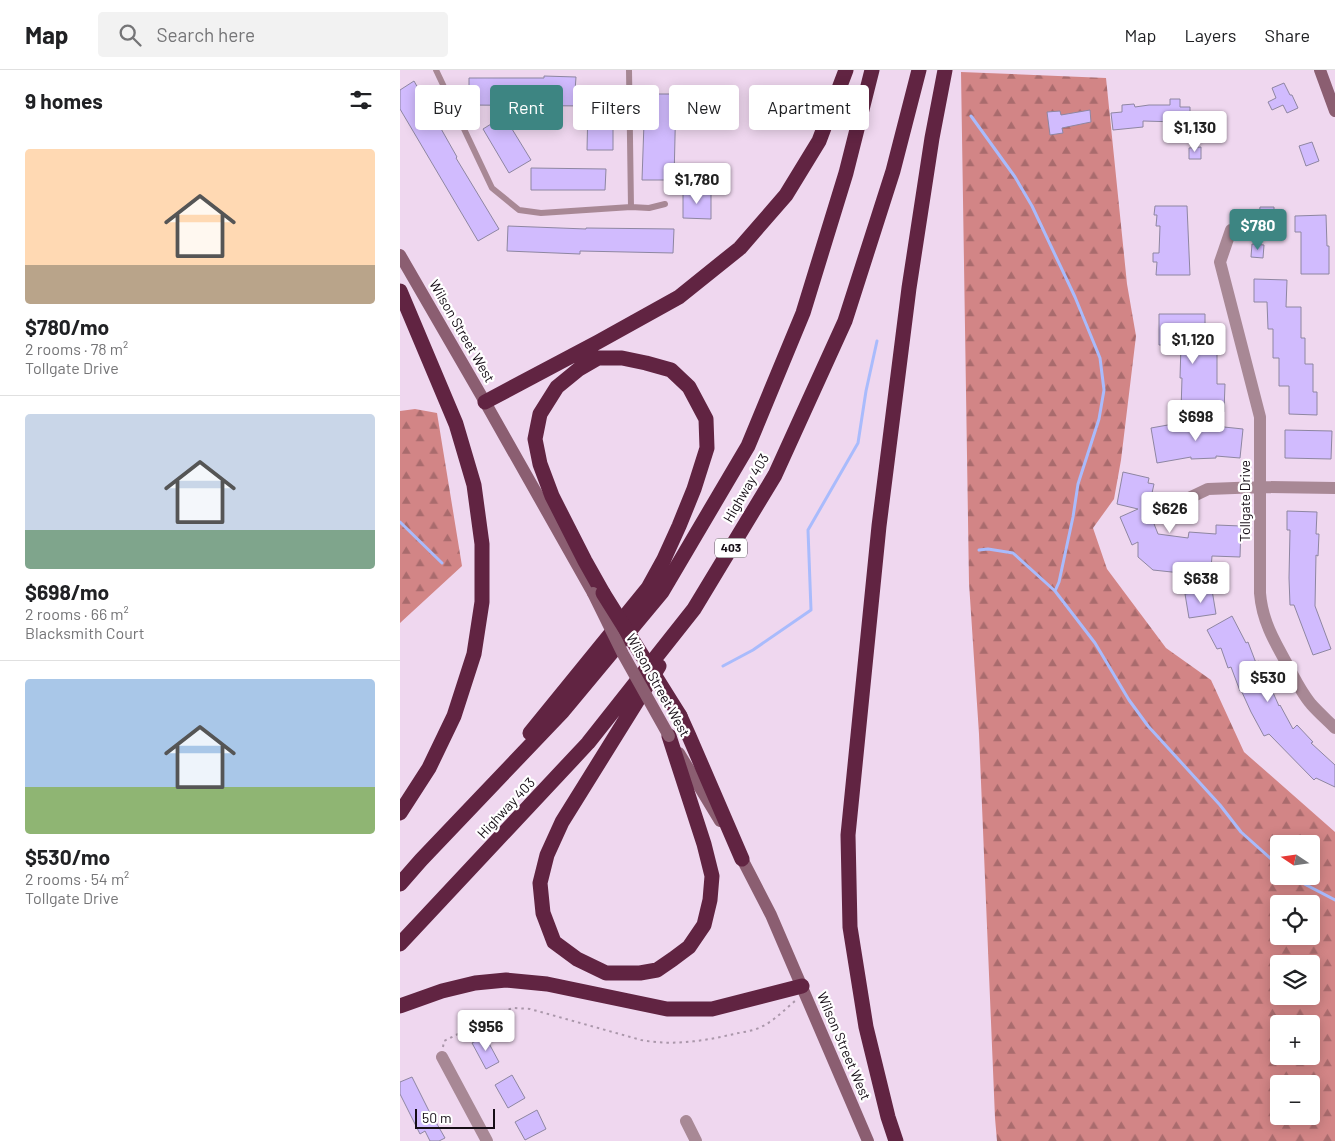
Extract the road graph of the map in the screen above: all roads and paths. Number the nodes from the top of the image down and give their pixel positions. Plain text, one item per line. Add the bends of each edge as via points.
1 (436, 70) edge
2 (629, 70) edge
3 (846, 70) edge
4 (872, 70) edge
5 (919, 70) edge
6 (945, 70) edge
7 (1320, 70) edge
8 (1335, 111) edge
9 (665, 204) dead end
10 (631, 207) junction
11 (1231, 230) dead end
12 (400, 255) edge
13 (400, 291) edge
14 (485, 402) junction
15 (1261, 487) junction
16 (1335, 488) edge
17 (1186, 499) dead end
18 (598, 593) junction
19 (694, 609) junction
20 (1335, 728) edge
21 (669, 736) junction
22 (400, 813) edge
23 (742, 859) junction
24 (421, 860) junction
25 (400, 884) edge
26 (400, 944) edge
27 (803, 990) junction
28 (400, 1006) edge
29 (442, 1058) joint
30 (686, 1121) dead end
31 (487, 1141) edge
32 (696, 1141) edge
33 (868, 1141) edge
34 (896, 1141) edge

1 - 10 lane via 492,188 519,210 541,212
2 - 10 lane
3 - 14 highway via 819,141 786,195 740,248 679,297
4 - 24 highway, Highway 403 / 403 via 846,173 803,313 748,446 662,592 563,711
5 - 19 highway, Highway 403 / 403 via 893,171 845,321 775,474
6 - 34 highway via 909,288 879,526 848,836 850,927 866,1027
7 - 8 main road
9 - 10 lane via 649,208
11 - 15 street, Tollgate Drive via 1220,262 1260,417
12 - 14 main road, Wilson Street West
13 - 22 highway via 456,424 474,485 482,544 482,602 474,654 454,716 429,768
14 - 18 main road, Wilson Street West
15 - 16 street
15 - 17 street via 1208,488
15 - 20 street, Tollgate Drive via 1260,593 1264,618 1300,690
18 - 21 main road, Wilson Street West, bridge via 623,654
18 - 23 highway, bridge via 680,716
18 - 24 highway via 552,496 535,439 540,414 557,387 598,358 622,358 671,370 689,387 706,419 707,448 694,489 648,588 548,712
19 - 21 highway via 562,822 547,856 540,883 543,913 554,942 577,959 606,972 657,970 689,947 704,925 712,876
19 - 26 highway, Highway 403 / 403 via 588,743
21 - 23 main road, Wilson Street West
23 - 27 main road, Wilson Street West via 771,915
24 - 25 highway, Highway 403 / 403
27 - 28 highway via 712,1009 667,1009 556,986 506,980 442,991
27 - 29 path via 773,1020 760,1027 720,1038 669,1043 641,1040 530,1009 514,1008 444,1040
27 - 33 main road, Wilson Street West
29 - 31 street
30 - 32 street

